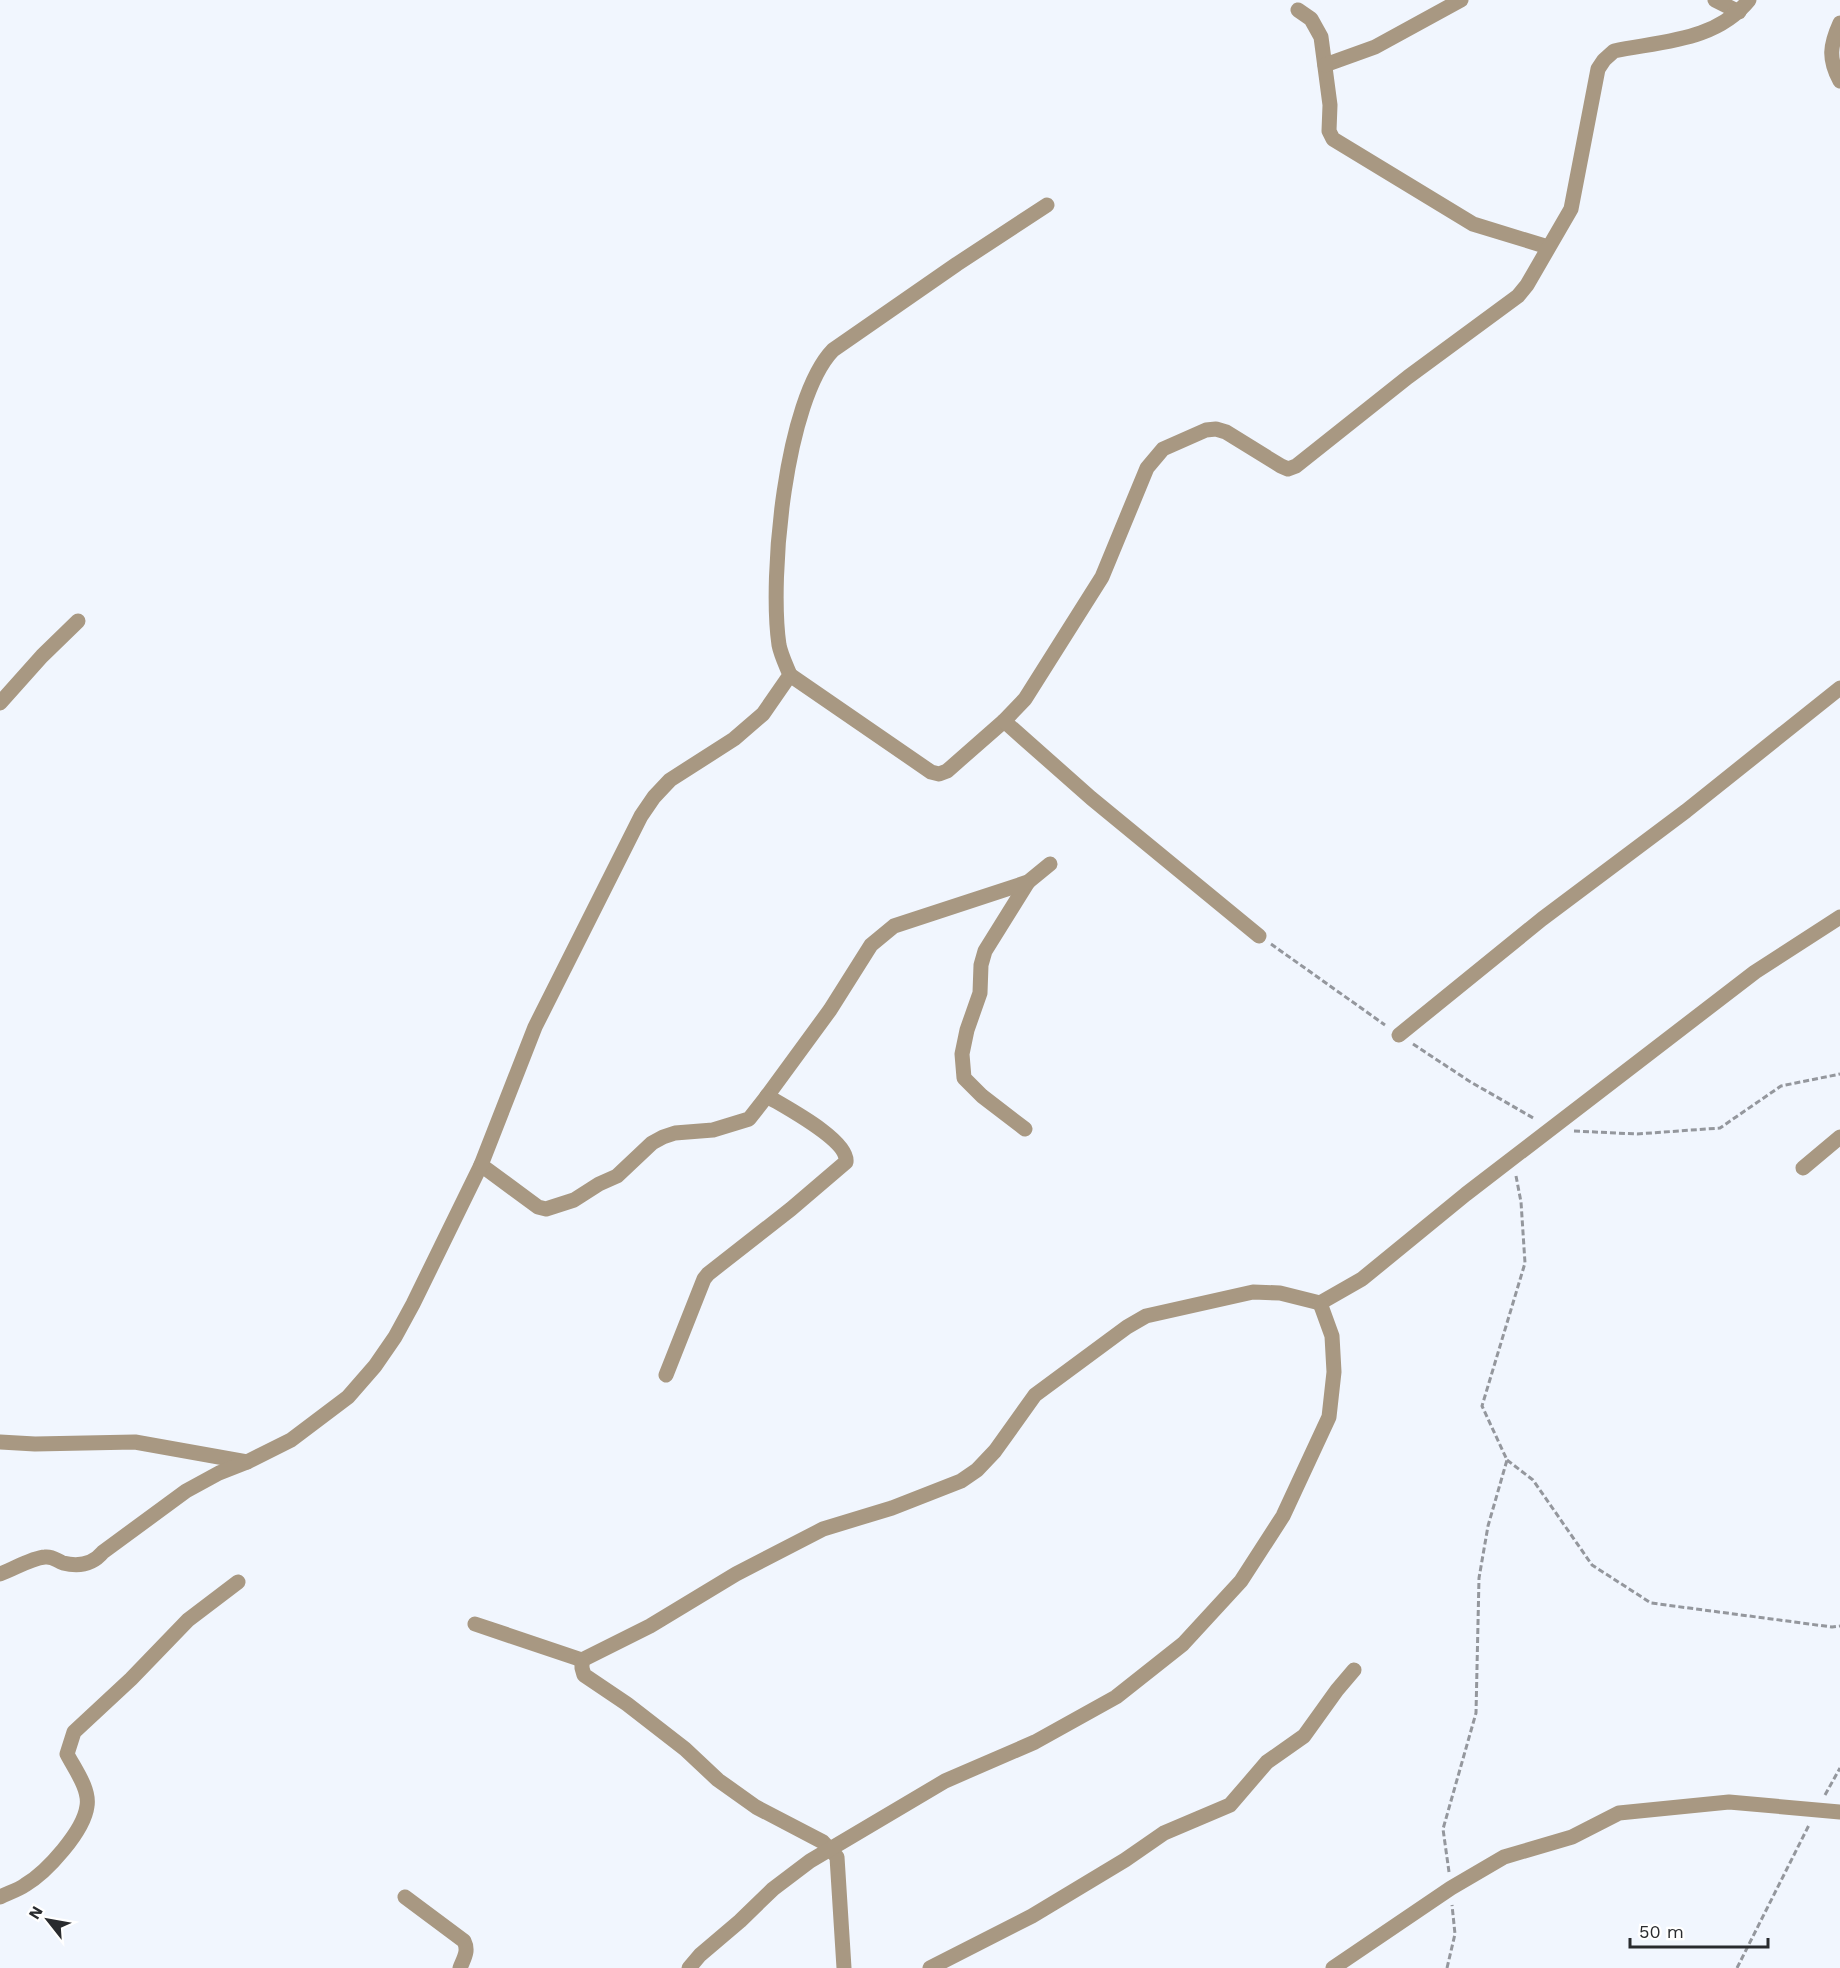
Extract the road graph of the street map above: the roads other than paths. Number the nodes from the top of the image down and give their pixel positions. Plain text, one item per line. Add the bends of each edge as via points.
1 (1461, 0) edge
2 (1715, 0) edge
3 (1744, 6) edge
4 (1298, 10) dead end
5 (1840, 23) edge
6 (1325, 65) junction
7 (1840, 81) edge
8 (1047, 205) dead end
9 (1548, 247) junction
10 (78, 621) dead end
11 (790, 675) junction
12 (1840, 688) edge
13 (0, 704) edge
14 (1004, 721) junction
15 (1050, 864) dead end
16 (1028, 882) junction
17 (1840, 917) edge
18 (1259, 936) dead end
19 (1399, 1035) dead end
20 (767, 1096) junction
21 (1025, 1129) dead end
22 (1840, 1137) edge
23 (481, 1165) junction
24 (1803, 1168) dead end
25 (1320, 1303) junction
26 (666, 1375) dead end
27 (0, 1442) edge
28 (247, 1462) junction
29 (0, 1574) edge
30 (238, 1582) dead end
31 (475, 1624) dead end
32 (582, 1660) junction
33 (1354, 1670) dead end
34 (1840, 1812) edge
35 (831, 1849) junction
36 (0, 1897) edge
37 (405, 1897) dead end
38 (460, 1968) edge
39 (689, 1968) edge
40 (844, 1968) edge
41 (930, 1968) edge
42 (1333, 1968) edge

1 - 6 street via 1375,47
2 - 3 street
3 - 9 street via 1699,36 1614,51 1604,60 1595,79 1571,209
4 - 6 street via 1317,27
5 - 7 street via 1831,46 1833,69
6 - 9 street via 1329,131 1333,140 1473,224
8 - 11 street via 822,361 795,430 784,491 777,616 779,648
9 - 14 street via 1518,296 1296,466 1281,466 1216,429 1163,449 1142,478 1102,578 1025,699
10 - 13 street
11 - 14 street via 939,774
11 - 23 street via 763,714 734,739 670,780 641,816 535,1027
12 - 19 street
14 - 18 street
15 - 16 street
16 - 20 street via 894,926 882,934
16 - 21 street via 985,951 980,993 962,1054 964,1078
17 - 25 street via 1755,972 1362,1279
20 - 23 street via 746,1121 663,1137 617,1176 574,1200 546,1209
20 - 26 street via 828,1134 843,1151 846,1162 708,1274
22 - 24 street
23 - 28 street via 413,1304 375,1366 348,1397 323,1417 291,1440
25 - 32 street via 1280,1293 1253,1292 1146,1316 1035,1395 995,1451 961,1481 823,1529
25 - 35 street via 1332,1336 1334,1372 1329,1417 1283,1516 1241,1581 1183,1644 1116,1697 1035,1742 945,1781
27 - 28 street via 135,1442
28 - 29 street via 186,1491 95,1560 73,1564 42,1557
30 - 36 street via 188,1620 74,1732 67,1754 88,1805 80,1825 56,1859 27,1884
31 - 32 street
32 - 35 street via 584,1675 685,1749 718,1780 756,1807
33 - 41 street via 1304,1736 1267,1762 1230,1805 1164,1833 1022,1922
34 - 42 street via 1729,1802 1619,1813 1572,1837 1504,1857
35 - 39 street via 773,1889
35 - 40 street via 837,1857
37 - 38 street via 464,1941 467,1948

